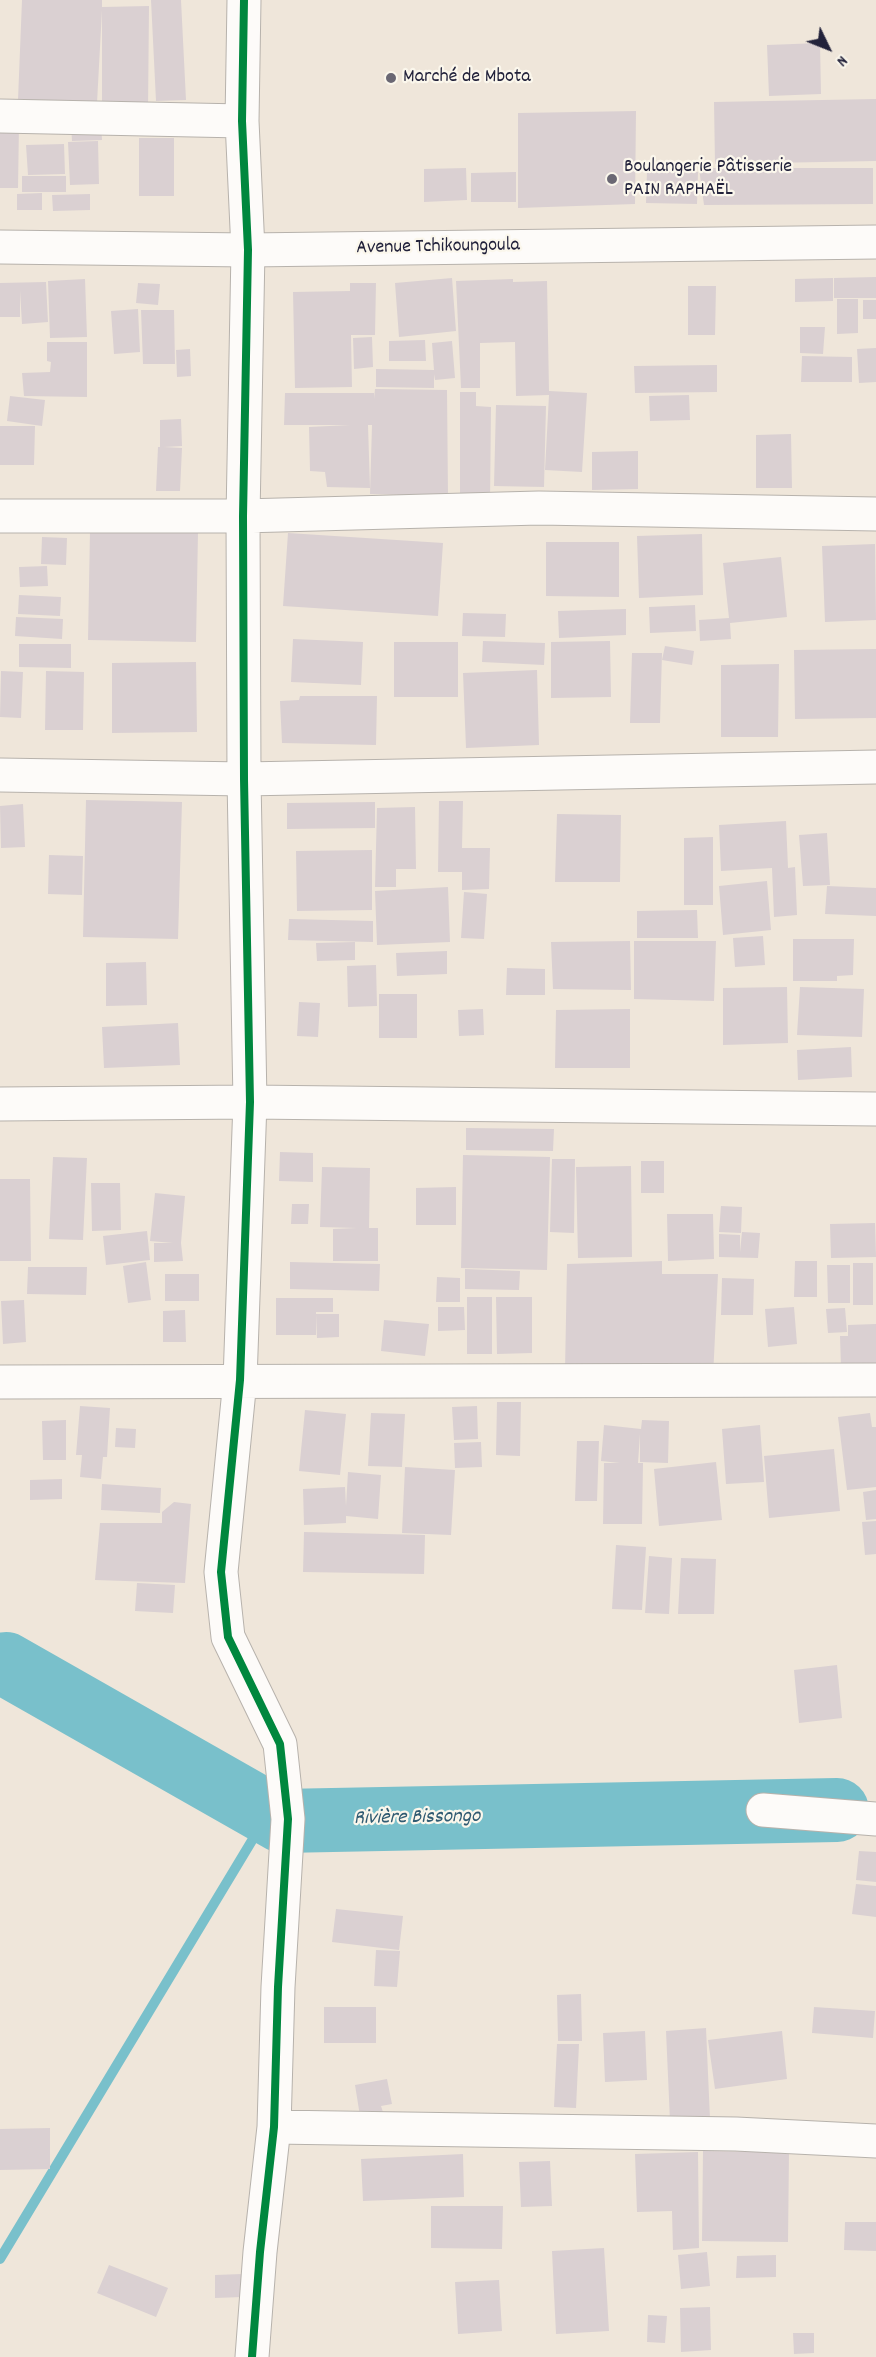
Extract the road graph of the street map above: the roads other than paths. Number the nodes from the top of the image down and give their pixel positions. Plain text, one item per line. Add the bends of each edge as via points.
1 (244, 0) edge
2 (0, 116) edge
3 (242, 121) junction
4 (876, 242) edge
5 (0, 247) edge
6 (248, 250) junction
7 (876, 514) edge
8 (0, 516) edge
9 (243, 516) junction
10 (876, 767) edge
11 (0, 775) edge
12 (244, 779) junction
13 (250, 1101) junction
14 (0, 1104) edge
15 (876, 1109) edge
16 (240, 1380) junction
17 (876, 1380) edge
18 (0, 1382) edge
19 (763, 1810) dead end
20 (876, 1819) edge
21 (274, 2127) junction
22 (876, 2141) edge
23 (252, 2357) edge

1 - 3 street
2 - 3 street
3 - 6 street
4 - 6 street, Avenue Tchikoungoula
5 - 6 street, Avenue Tchikoungoula
6 - 9 street
7 - 9 street via 539,508
8 - 9 street
9 - 12 street
10 - 12 street
11 - 12 street
12 - 13 street
13 - 14 street
13 - 15 street
13 - 16 street
16 - 17 street
16 - 18 street
16 - 21 street via 221,1572 228,1637 280,1744 288,1819
19 - 20 street
21 - 22 street via 736,2134
21 - 23 street

